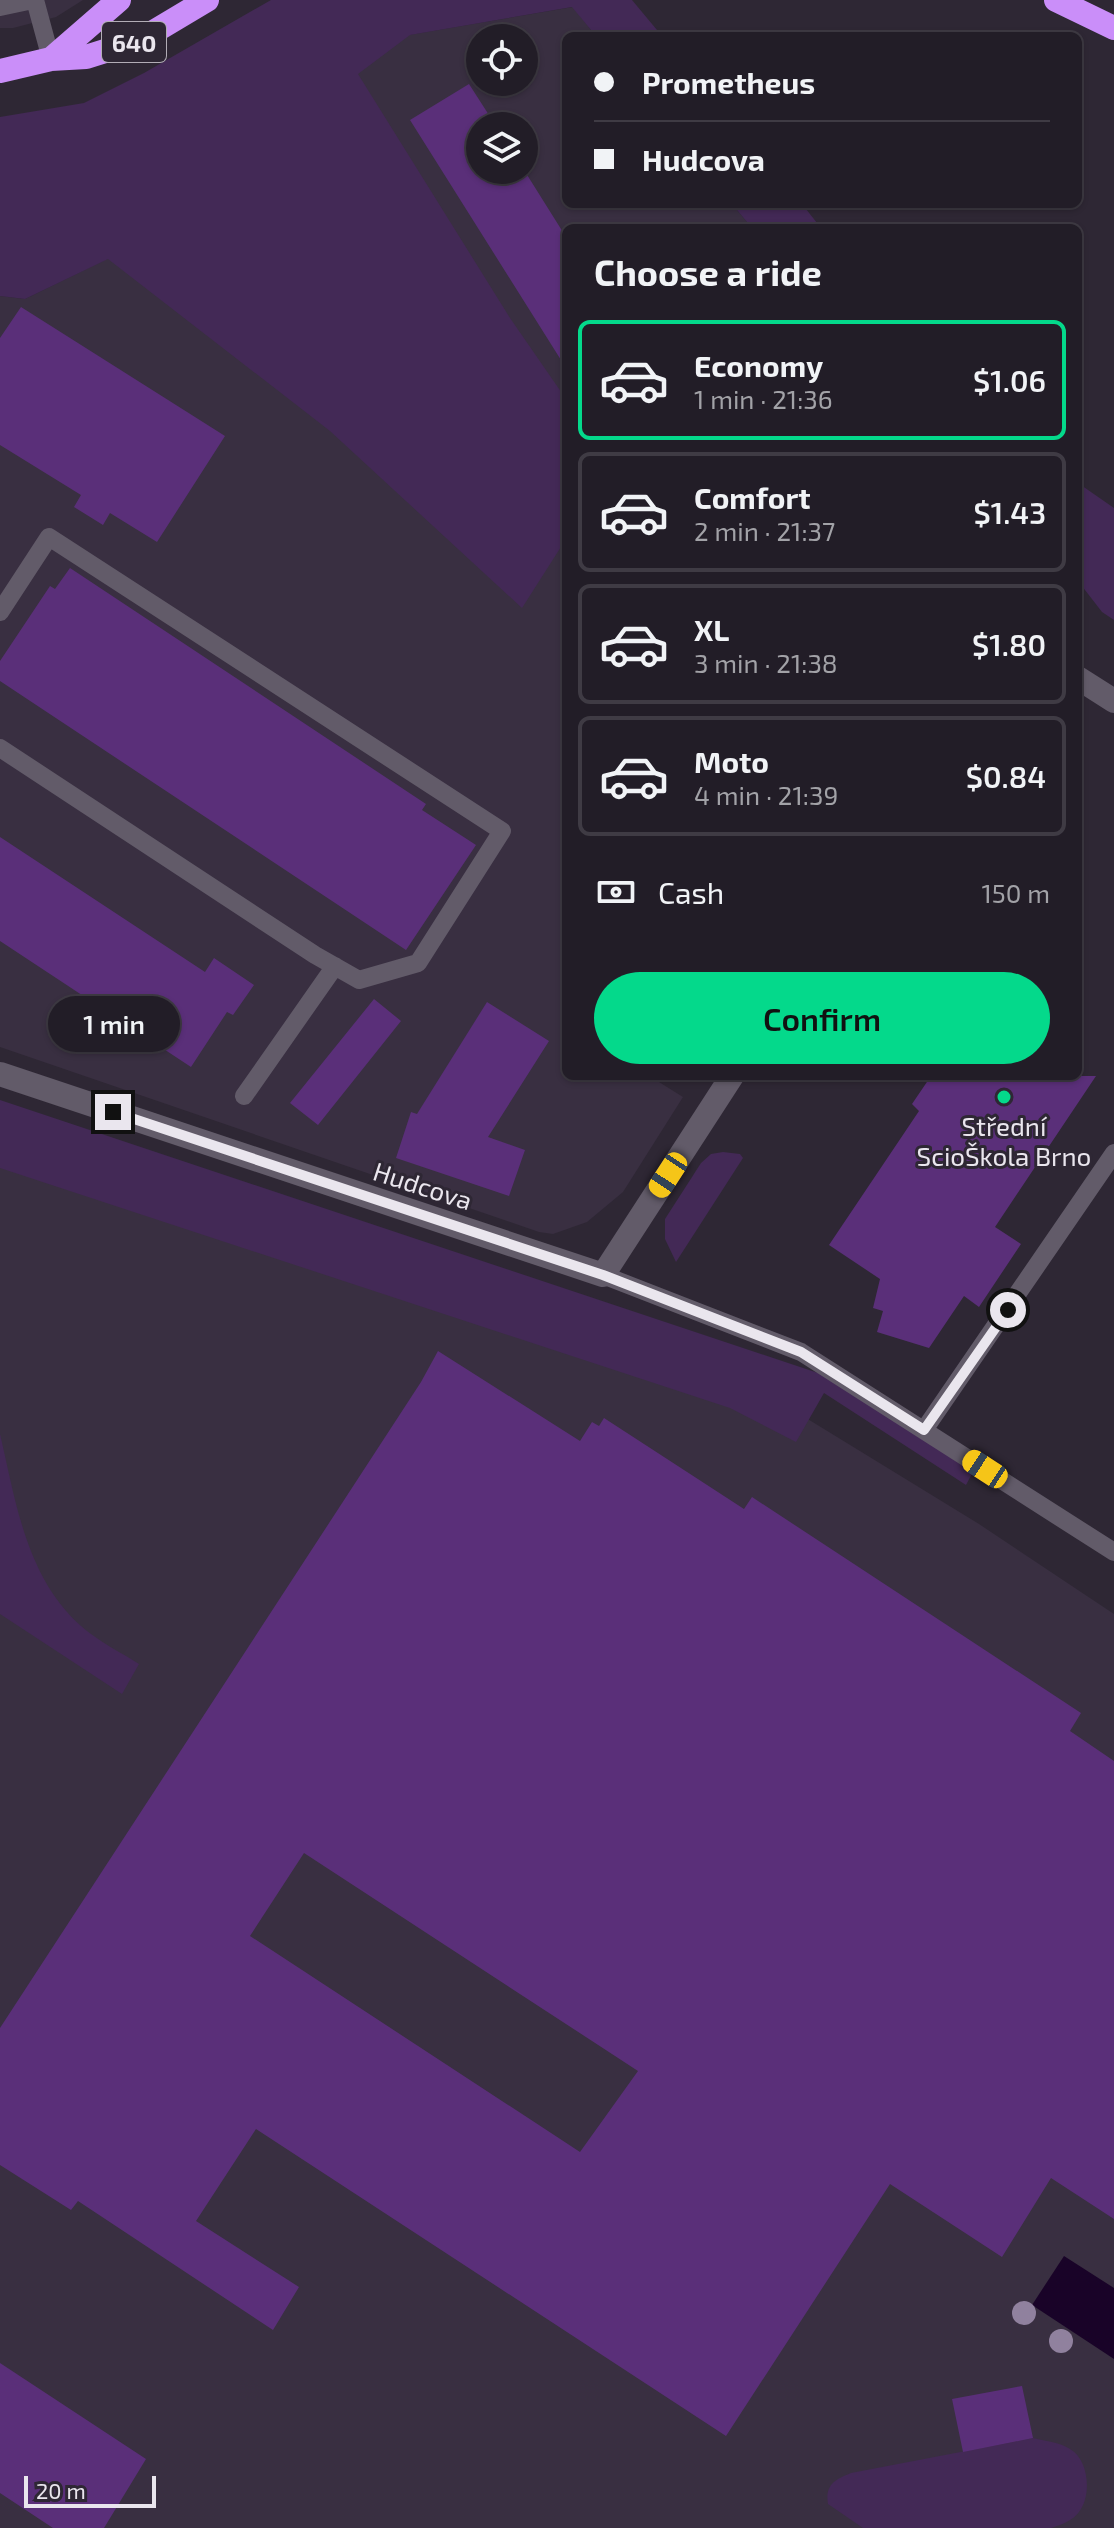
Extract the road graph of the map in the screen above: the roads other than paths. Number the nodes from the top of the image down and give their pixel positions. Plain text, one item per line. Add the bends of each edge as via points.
1 (34, 0) edge
2 (128, 0) edge
3 (207, 0) edge
4 (1056, 0) edge
5 (0, 7) edge
6 (111, 7) edge
7 (1114, 28) edge
8 (51, 59) junction
9 (0, 71) edge
10 (0, 612) edge
11 (1082, 681) edge
12 (1114, 701) edge
13 (0, 748) edge
14 (335, 966) junction
15 (0, 1074) edge
16 (729, 1080) edge
17 (244, 1096) dead end
18 (1114, 1153) edge
19 (603, 1275) junction
20 (924, 1430) junction
21 (1114, 1552) edge

1 - 5 lane
1 - 8 lane
2 - 6 highway, 640
3 - 8 highway, 640 via 140,40 86,57
4 - 7 highway
6 - 8 highway, 640
8 - 9 highway, 640
10 - 14 lane via 49,537 502,831 418,963 359,980
11 - 12 street
13 - 14 lane
14 - 17 lane
15 - 19 street, Hudcova
16 - 19 street
18 - 20 lane
19 - 20 lane via 801,1352
20 - 21 lane

